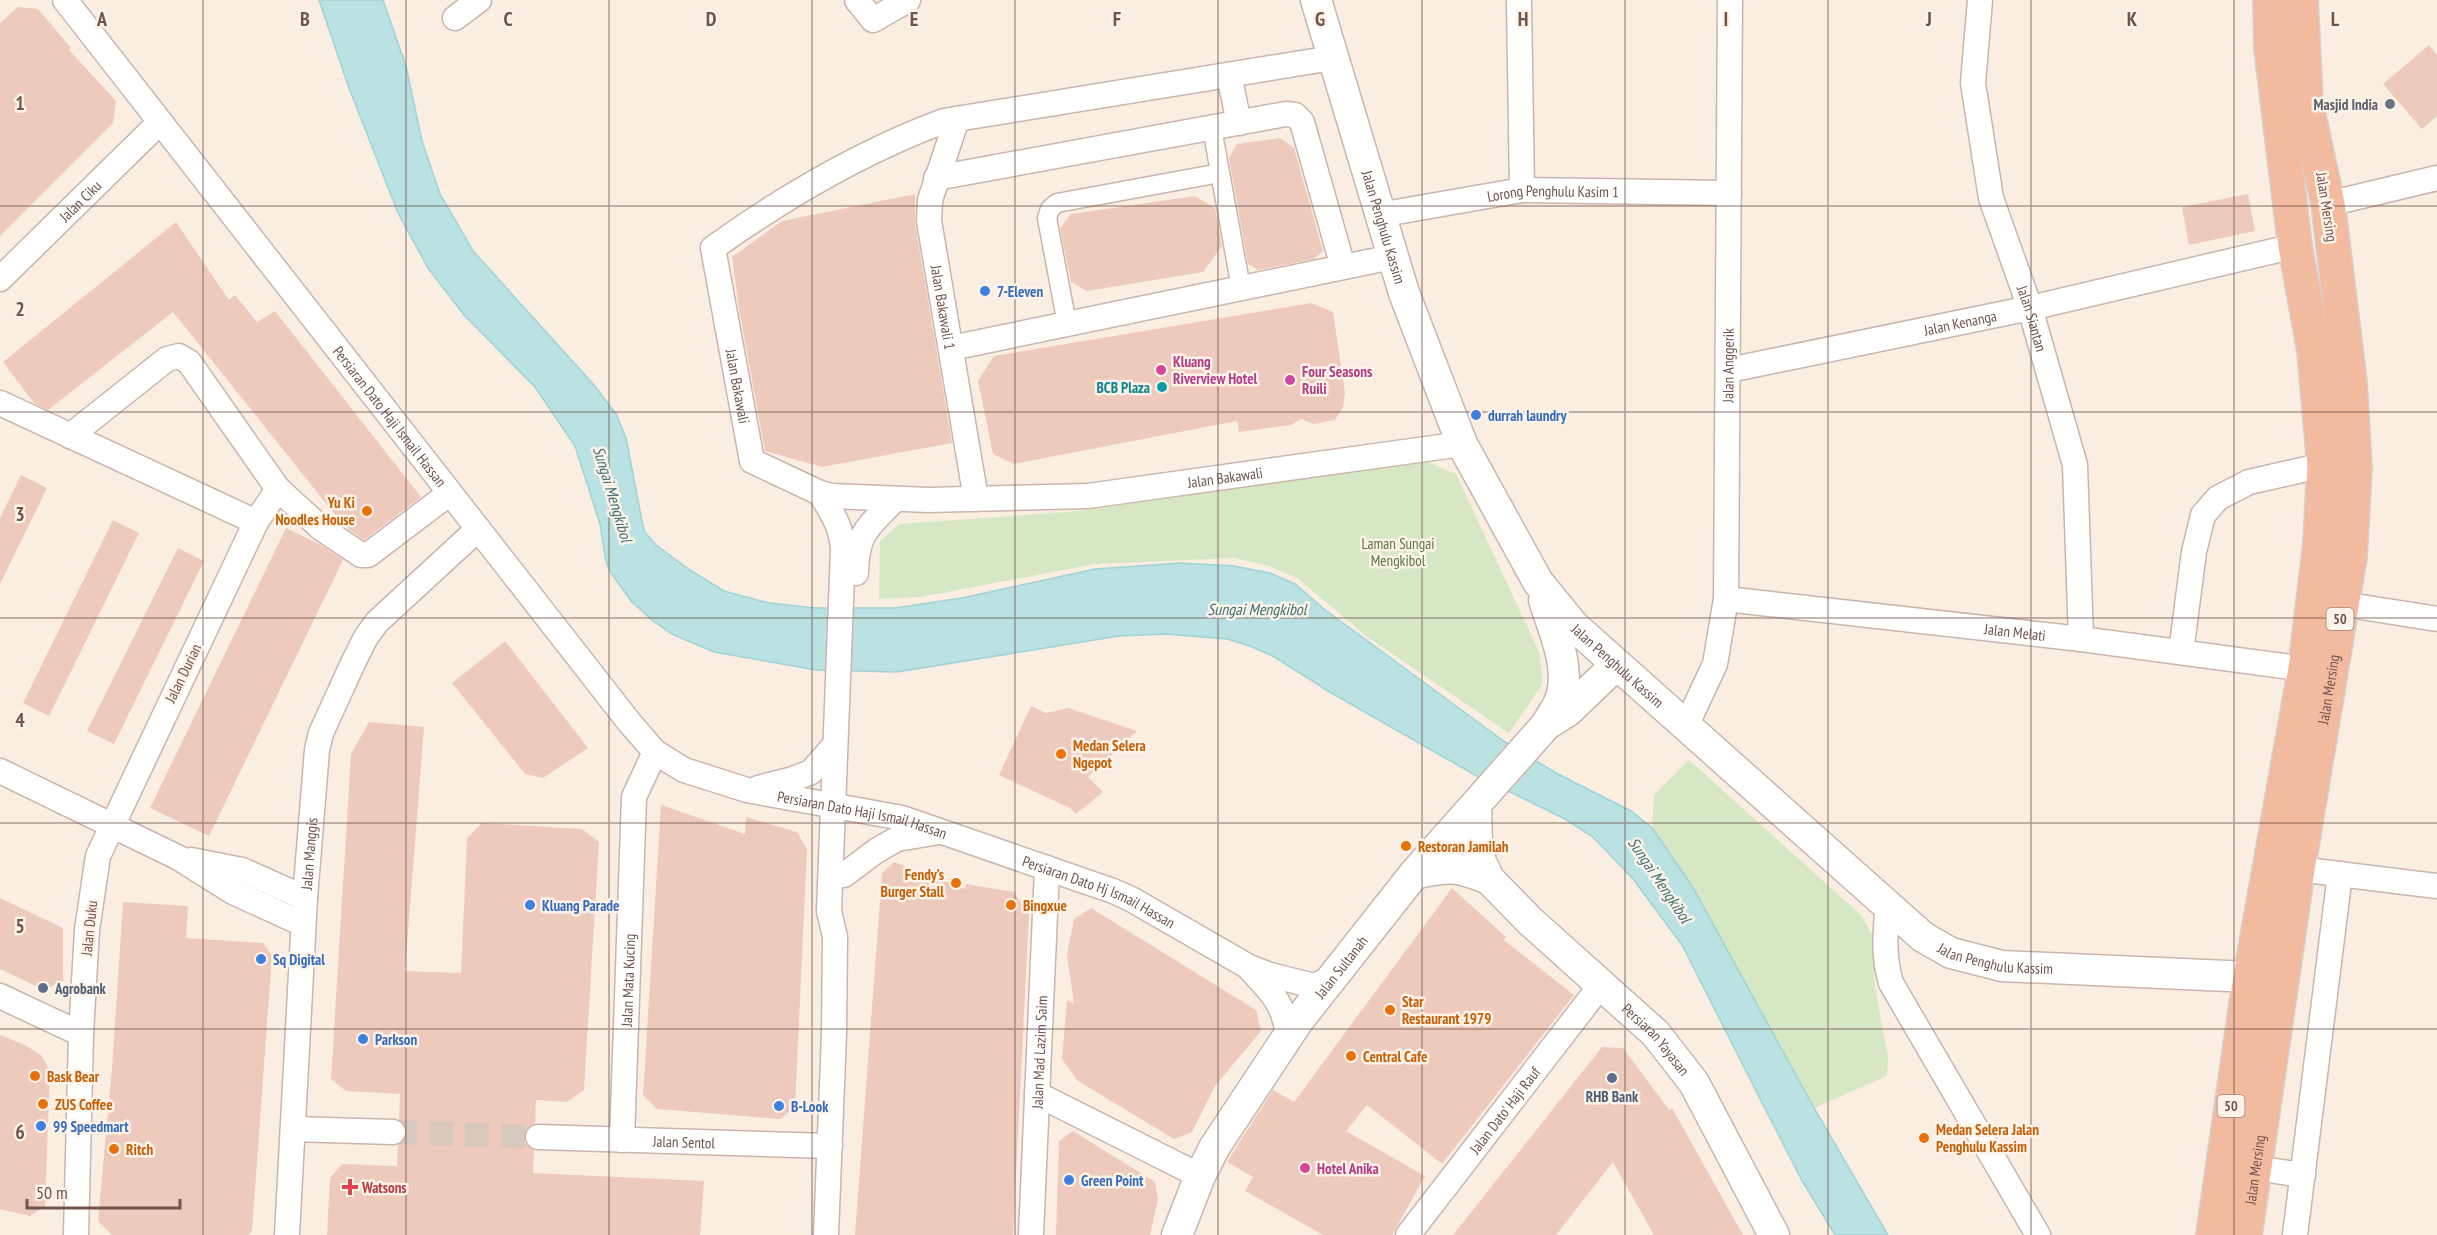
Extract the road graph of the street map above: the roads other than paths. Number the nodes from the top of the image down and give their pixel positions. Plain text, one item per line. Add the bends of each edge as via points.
1 (65, 0) edge
2 (478, 0) edge
3 (857, 0) edge
4 (908, 0) edge
5 (1316, 0) edge
6 (1730, 0) edge
7 (1980, 0) edge
8 (2270, 0) edge
9 (2301, 0) edge
10 (1519, 2) dead end
11 (455, 18) dead end
12 (1332, 58) junction
13 (1229, 75) junction
14 (957, 119) junction
15 (160, 122) junction
16 (1239, 123) junction
17 (1212, 128) junction
18 (1220, 173) junction
19 (936, 178) junction
20 (2437, 178) edge
21 (1522, 190) junction
22 (1729, 193) junction
23 (2328, 204) junction
24 (1379, 215) junction
25 (2295, 246) junction
26 (1392, 257) junction
27 (1343, 267) junction
28 (0, 279) edge
29 (1241, 288) junction
30 (2030, 308) junction
31 (1067, 324) junction
32 (951, 348) junction
33 (1728, 370) junction
34 (0, 403) edge
35 (70, 435) junction
36 (1462, 444) junction
37 (2324, 465) junction
38 (278, 489) junction
39 (450, 493) junction
40 (820, 493) junction
41 (895, 499) junction
42 (976, 499) junction
43 (256, 522) junction
44 (478, 529) junction
45 (850, 551) junction
46 (1538, 582) junction
47 (1726, 599) junction
48 (2342, 604) junction
49 (2437, 619) edge
50 (2081, 639) junction
51 (2181, 652) junction
52 (1616, 665) junction
53 (2305, 669) junction
54 (1546, 725) junction
55 (1686, 726) junction
56 (839, 738) junction
57 (655, 752) junction
58 (0, 771) edge
59 (747, 790) junction
60 (1476, 805) junction
61 (840, 806) junction
62 (111, 824) junction
63 (942, 832) junction
64 (179, 858) junction
65 (1047, 868) junction
66 (2298, 869) junction
67 (1414, 874) junction
68 (2340, 874) junction
69 (844, 875) junction
70 (1490, 879) junction
71 (2437, 886) edge
72 (305, 898) junction
73 (1888, 905) junction
74 (303, 924) junction
75 (835, 937) junction
76 (1249, 968) junction
77 (2250, 977) junction
78 (1330, 979) junction
79 (1601, 985) junction
80 (0, 996) edge
81 (81, 1034) junction
82 (1288, 1036) junction
83 (1037, 1094) junction
84 (293, 1130) junction
85 (393, 1132) tunnel mouth
86 (538, 1137) tunnel mouth
87 (622, 1140) junction
88 (830, 1146) junction
89 (2255, 1168) junction
90 (2303, 1175) junction
91 (1200, 1176) junction
92 (76, 1235) edge
93 (288, 1235) edge
94 (826, 1235) edge
95 (1031, 1235) edge
96 (1177, 1235) edge
97 (1408, 1235) edge
98 (1774, 1235) edge
99 (2038, 1235) edge
100 (2213, 1235) edge
101 (2245, 1235) edge
102 (2295, 1235) edge

1 - 15 street, Persiaran Dato Haji Ismail Hassan
2 - 11 street
3 - 4 street via 873,20
5 - 12 street, Jalan Penghulu Kassim
6 - 22 street, Jalan Anggerik
7 - 30 street, Jalan Siantan via 1973,83 1991,198
8 - 25 highway, Jalan Mersing / 50 via 2271,48
9 - 23 highway, Jalan Mersing / 50 via 2306,103
10 - 21 street
12 - 13 street, Jalan Bakawali
12 - 24 street, Jalan Penghulu Kassim
13 - 14 street, Jalan Bakawali
13 - 16 street
14 - 19 street, Jalan Bakawali 1
14 - 40 street, Jalan Bakawali via 913,133 843,166 713,248 752,461
15 - 28 street, Jalan Ciku
15 - 39 street, Persiaran Dato Haji Ismail Hassan
16 - 17 street
16 - 27 street via 1286,114 1295,115 1302,122
17 - 18 street
17 - 19 street
18 - 29 street
18 - 31 street via 1057,203 1050,208 1047,218
19 - 32 street, Jalan Bakawali 1 via 929,221
20 - 23 street
21 - 22 street, Lorong Penghulu Kasim 1
21 - 24 street, Lorong Penghulu Kasim 1
22 - 33 street, Jalan Anggerik
23 - 48 highway, Jalan Mersing / 50 via 2350,383 2355,468 2350,557
24 - 26 street, Jalan Penghulu Kassim
25 - 30 street, Jalan Kenanga
25 - 37 highway, Jalan Mersing / 50 via 2314,350
26 - 27 street
26 - 36 street, Jalan Penghulu Kassim
27 - 29 street
29 - 31 street
30 - 33 street, Jalan Kenanga
30 - 50 street, Jalan Siantan via 2075,465
31 - 32 street
32 - 42 street, Jalan Bakawali 1
33 - 47 street, Jalan Anggerik
34 - 35 street
35 - 38 street via 167,359 179,356 189,362
35 - 43 street
36 - 42 street, Jalan Bakawali via 1088,496
36 - 46 street, Jalan Penghulu Kassim
37 - 51 street via 2249,482 2218,498 2203,515 2194,552
37 - 53 highway, Jalan Mersing / 50 via 2320,544
38 - 39 street via 321,528 361,555 368,555
38 - 43 street, Jalan Durian
39 - 44 street, Persiaran Dato Haji Ismail Hassan
40 - 41 street, Jalan Bakawali
40 - 45 street
41 - 42 street, Jalan Bakawali
41 - 45 street
43 - 62 street, Jalan Durian
44 - 57 street, Persiaran Dato Haji Ismail Hassan
44 - 72 street, Jalan Manggis via 377,622 352,663 317,750
45 - 56 street
46 - 52 street, Jalan Penghulu Kassim via 1574,627
46 - 54 street, Jalan Sultanah via 1562,661 1560,700
47 - 50 street, Jalan Melati
47 - 55 street, Jalan Anggerik via 1715,664
48 - 49 street
48 - 66 highway, Jalan Mersing / 50
50 - 51 street, Jalan Melati
51 - 53 street, Jalan Melati
52 - 54 street, Jalan Sultanah via 1568,711
52 - 55 street, Jalan Penghulu Kassim
53 - 77 highway, Jalan Mersing / 50
54 - 60 street, Jalan Sultanah
55 - 73 street, Jalan Penghulu Kassim
56 - 59 street, Persiaran Dato Haji Ismail Hassan via 811,772
56 - 61 street
57 - 59 street, Persiaran Dato Haji Ismail Hassan via 684,770
57 - 87 street, Jalan Mata Kucing via 634,797
58 - 62 street
59 - 61 street, Persiaran Dato Haji Ismail Hassan
60 - 67 street, Jalan Sultanah
60 - 70 street, Persiaran Yayasan via 1477,843
61 - 63 street, Persiaran Dato Haji Ismail Hassan via 902,818
61 - 69 street
61 - 75 street via 829,911
62 - 64 street
62 - 81 street, Jalan Duku via 98,856 88,920
63 - 65 street, Persiaran Dato Hj Ismail Hassan
63 - 69 street, Persiaran Dato Haji Ismail Hassan via 897,839
64 - 72 street via 242,870
64 - 74 street via 233,892
65 - 76 street, Persiaran Dato Hj Ismail Hassan via 1131,899
65 - 83 street, Jalan Mad Lazim Saim
66 - 68 street
66 - 89 highway, Jalan Mersing / 50
67 - 70 street, Persiaran Yayasan via 1443,867 1461,868
67 - 78 street, Jalan Sultanah
68 - 71 street
68 - 90 street
69 - 75 street via 843,914
70 - 79 street, Persiaran Yayasan
72 - 74 street, Jalan Manggis
73 - 77 street, Jalan Penghulu Kassim via 1923,937 1951,953 2001,966
73 - 99 street via 1883,943 1890,983
74 - 84 street, Jalan Manggis
75 - 88 street
76 - 78 street via 1314,986
76 - 82 street via 1279,1004 1286,1017
77 - 100 highway, Jalan Mersing / 50
78 - 82 street, Jalan Sultanah
79 - 97 street, Jalan Dato' Haji Rauf
79 - 98 street, Persiaran Yayasan via 1656,1034 1694,1083
80 - 81 street
81 - 92 street, Jalan Duku
82 - 91 street, Jalan Sultanah via 1214,1148
83 - 91 street
83 - 95 street, Jalan Mad Lazim Saim
84 - 85 street
84 - 93 street, Jalan Manggis
86 - 87 street, Jalan Sentol
87 - 88 street, Jalan Sentol
88 - 94 street
89 - 90 street
89 - 101 highway, Jalan Mersing / 50
90 - 102 street
91 - 96 street, Jalan Sultanah

